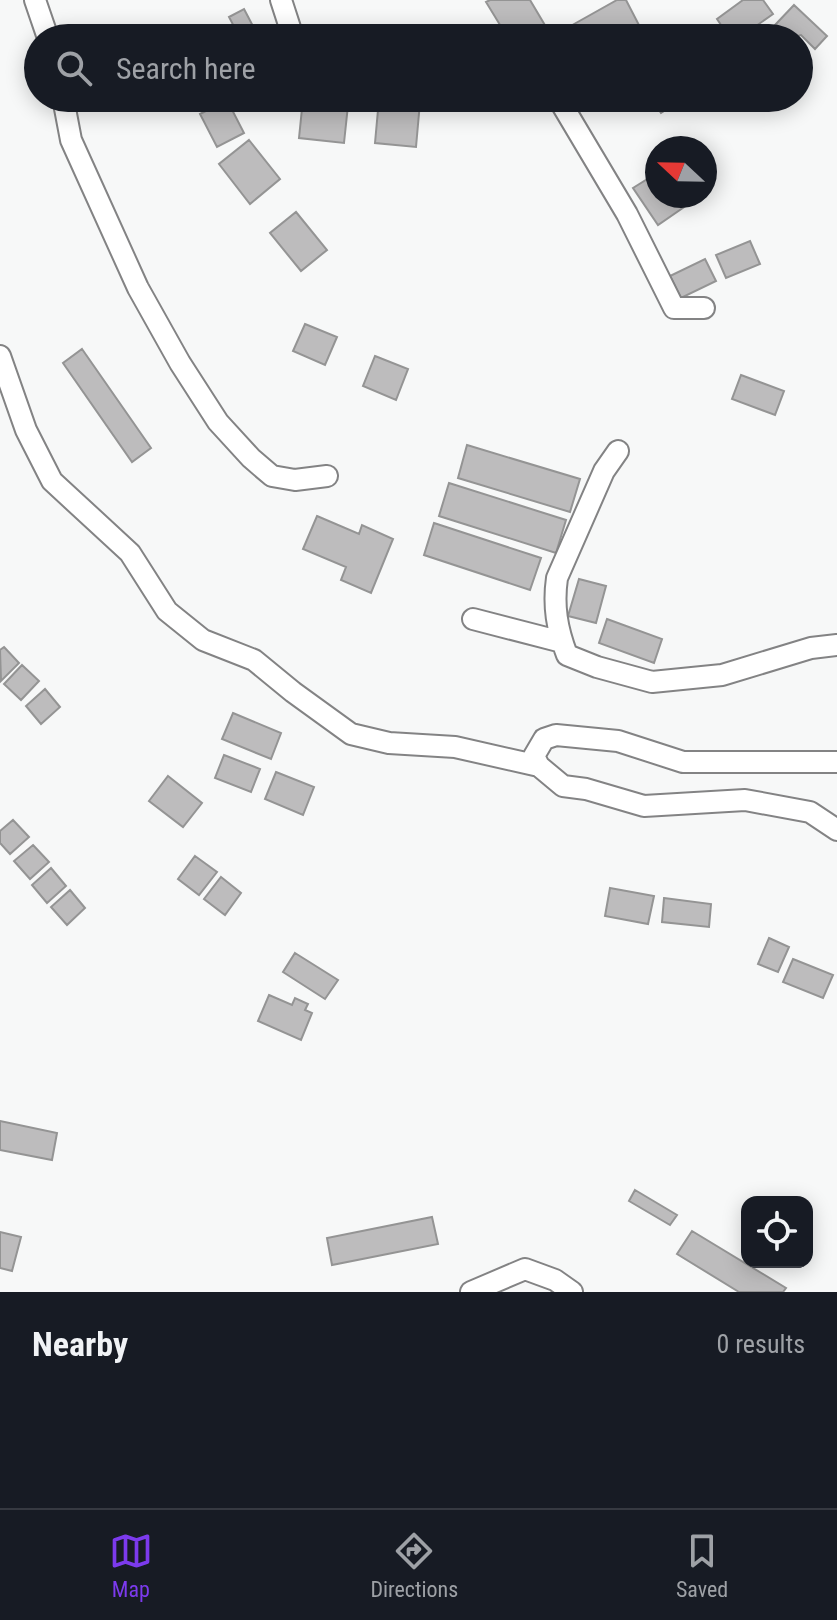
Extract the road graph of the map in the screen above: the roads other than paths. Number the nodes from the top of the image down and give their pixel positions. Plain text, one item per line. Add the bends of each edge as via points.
1 (35, 0) edge
2 (281, 0) edge
3 (43, 24) edge
4 (289, 24) edge
5 (66, 112) edge
6 (566, 112) edge
7 (704, 308) dead end
8 (0, 356) edge
9 (618, 451) dead end
10 (327, 476) dead end
11 (473, 619) dead end
12 (562, 642) junction
13 (837, 645) edge
14 (837, 762) edge
15 (539, 766) junction
16 (837, 830) edge
17 (471, 1292) edge
18 (572, 1292) edge

1 - 3 street
2 - 4 street
5 - 10 street via 71,140 138,288 218,422 272,476
6 - 7 street via 627,214 674,308
8 - 15 street via 26,430 52,481 130,553 167,611 203,640 254,660 351,734 389,743 455,747
9 - 12 street via 557,578 554,597
11 - 12 street
12 - 13 street via 567,655 652,682 722,675
14 - 15 street via 683,762 618,741 556,735 544,739 534,756
15 - 16 street via 563,786 644,806 745,800 810,812
17 - 18 street via 525,1269

